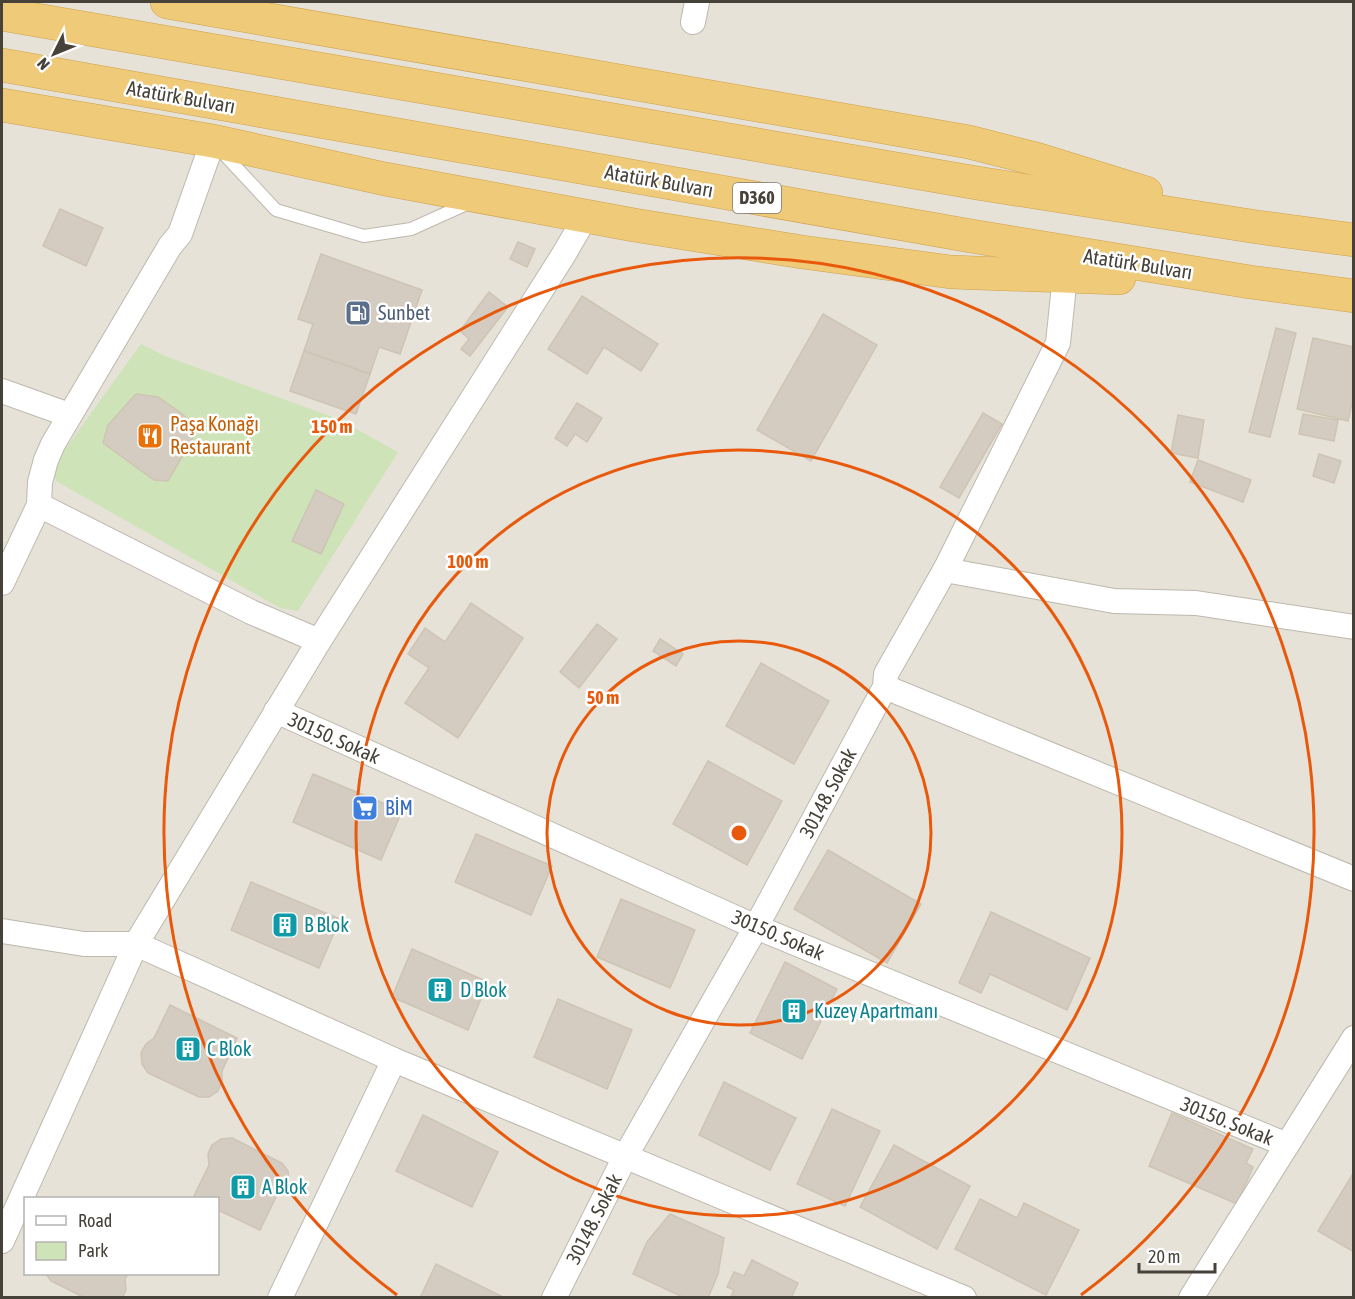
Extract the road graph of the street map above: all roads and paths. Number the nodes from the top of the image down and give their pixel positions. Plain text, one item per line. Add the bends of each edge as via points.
1 (167, 2) edge
2 (2, 14) edge
3 (2, 65) edge
4 (2, 105) edge
5 (213, 141) junction
6 (483, 197) junction
7 (586, 216) junction
8 (1257, 227) junction
9 (1353, 240) edge
10 (1065, 276) junction
11 (1250, 282) junction
12 (1353, 296) edge
13 (2, 391) edge
14 (69, 415) junction
15 (39, 505) junction
16 (945, 570) junction
17 (2, 583) edge
18 (1353, 627) edge
19 (319, 641) junction
20 (885, 687) junction
21 (276, 711) junction
22 (1353, 879) edge
23 (756, 927) junction
24 (2, 931) edge
25 (136, 944) junction
26 (1353, 1038) edge
27 (394, 1060) junction
28 (1287, 1145) junction
29 (626, 1157) junction
30 (2, 1241) edge
31 (280, 1298) edge
32 (554, 1298) edge
33 (964, 1298) edge
34 (1191, 1298) edge

1 - 8 highway via 969,142
2 - 8 highway via 954,179
3 - 11 highway, Atatürk Bulvarı / D360
4 - 5 highway
5 - 6 highway
5 - 6 lane via 276,210 364,236 411,229
5 - 14 street via 180,234
6 - 7 highway
7 - 10 highway via 951,272
7 - 19 street
8 - 9 highway
10 - 11 highway
10 - 16 street, 30148. Sokak via 1058,343
11 - 12 highway, Atatürk Bulvarı / D360
13 - 14 street
14 - 15 street via 46,460
15 - 17 street
15 - 19 street via 251,612
16 - 18 street via 1114,601 1196,603
16 - 20 street, 30148. Sokak via 886,674
19 - 21 street
20 - 22 street
20 - 23 street, 30148. Sokak
21 - 23 street, 30150. Sokak
21 - 25 street
23 - 28 street, 30150. Sokak
23 - 29 street, 30148. Sokak
24 - 25 street via 84,944
25 - 27 street
25 - 30 street
26 - 28 street
27 - 29 street
27 - 31 street
28 - 34 street
29 - 32 street, 30148. Sokak
29 - 33 street

